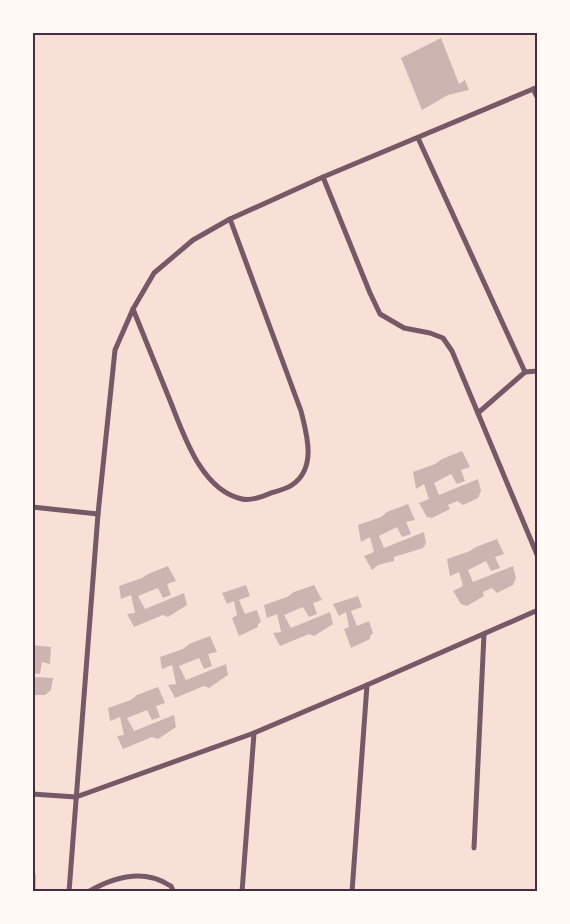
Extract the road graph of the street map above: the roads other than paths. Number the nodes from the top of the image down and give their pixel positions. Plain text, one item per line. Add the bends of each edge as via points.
1 (536, 88) edge
2 (538, 99) edge
3 (418, 138) junction
4 (323, 177) junction
5 (230, 219) junction
6 (133, 309) junction
7 (538, 371) edge
8 (525, 372) junction
9 (478, 414) junction
10 (32, 507) edge
11 (98, 514) junction
12 (538, 557) edge
13 (538, 610) edge
14 (484, 634) junction
15 (367, 685) junction
16 (254, 733) junction
17 (32, 794) edge
18 (76, 797) junction
19 (474, 848) dead end
20 (69, 892) edge
21 (88, 892) edge
22 (174, 892) edge
23 (242, 892) edge
24 (352, 892) edge

1 - 2 street
1 - 3 street
3 - 4 street
3 - 8 street
4 - 5 street
4 - 9 street via 380,314 404,328 443,338
5 - 6 street via 193,240 154,274
5 - 6 street via 301,411 307,436 309,455 303,475 292,486 260,498 243,500 226,493 210,480 191,451
6 - 11 street via 115,350
7 - 8 street
8 - 9 street
9 - 12 street
10 - 11 street
11 - 18 street
13 - 14 street
14 - 15 street
14 - 19 street
15 - 16 street
15 - 24 street
16 - 18 street
16 - 23 street
17 - 18 street
18 - 20 street
21 - 22 street via 108,881 130,876 153,878 171,886

